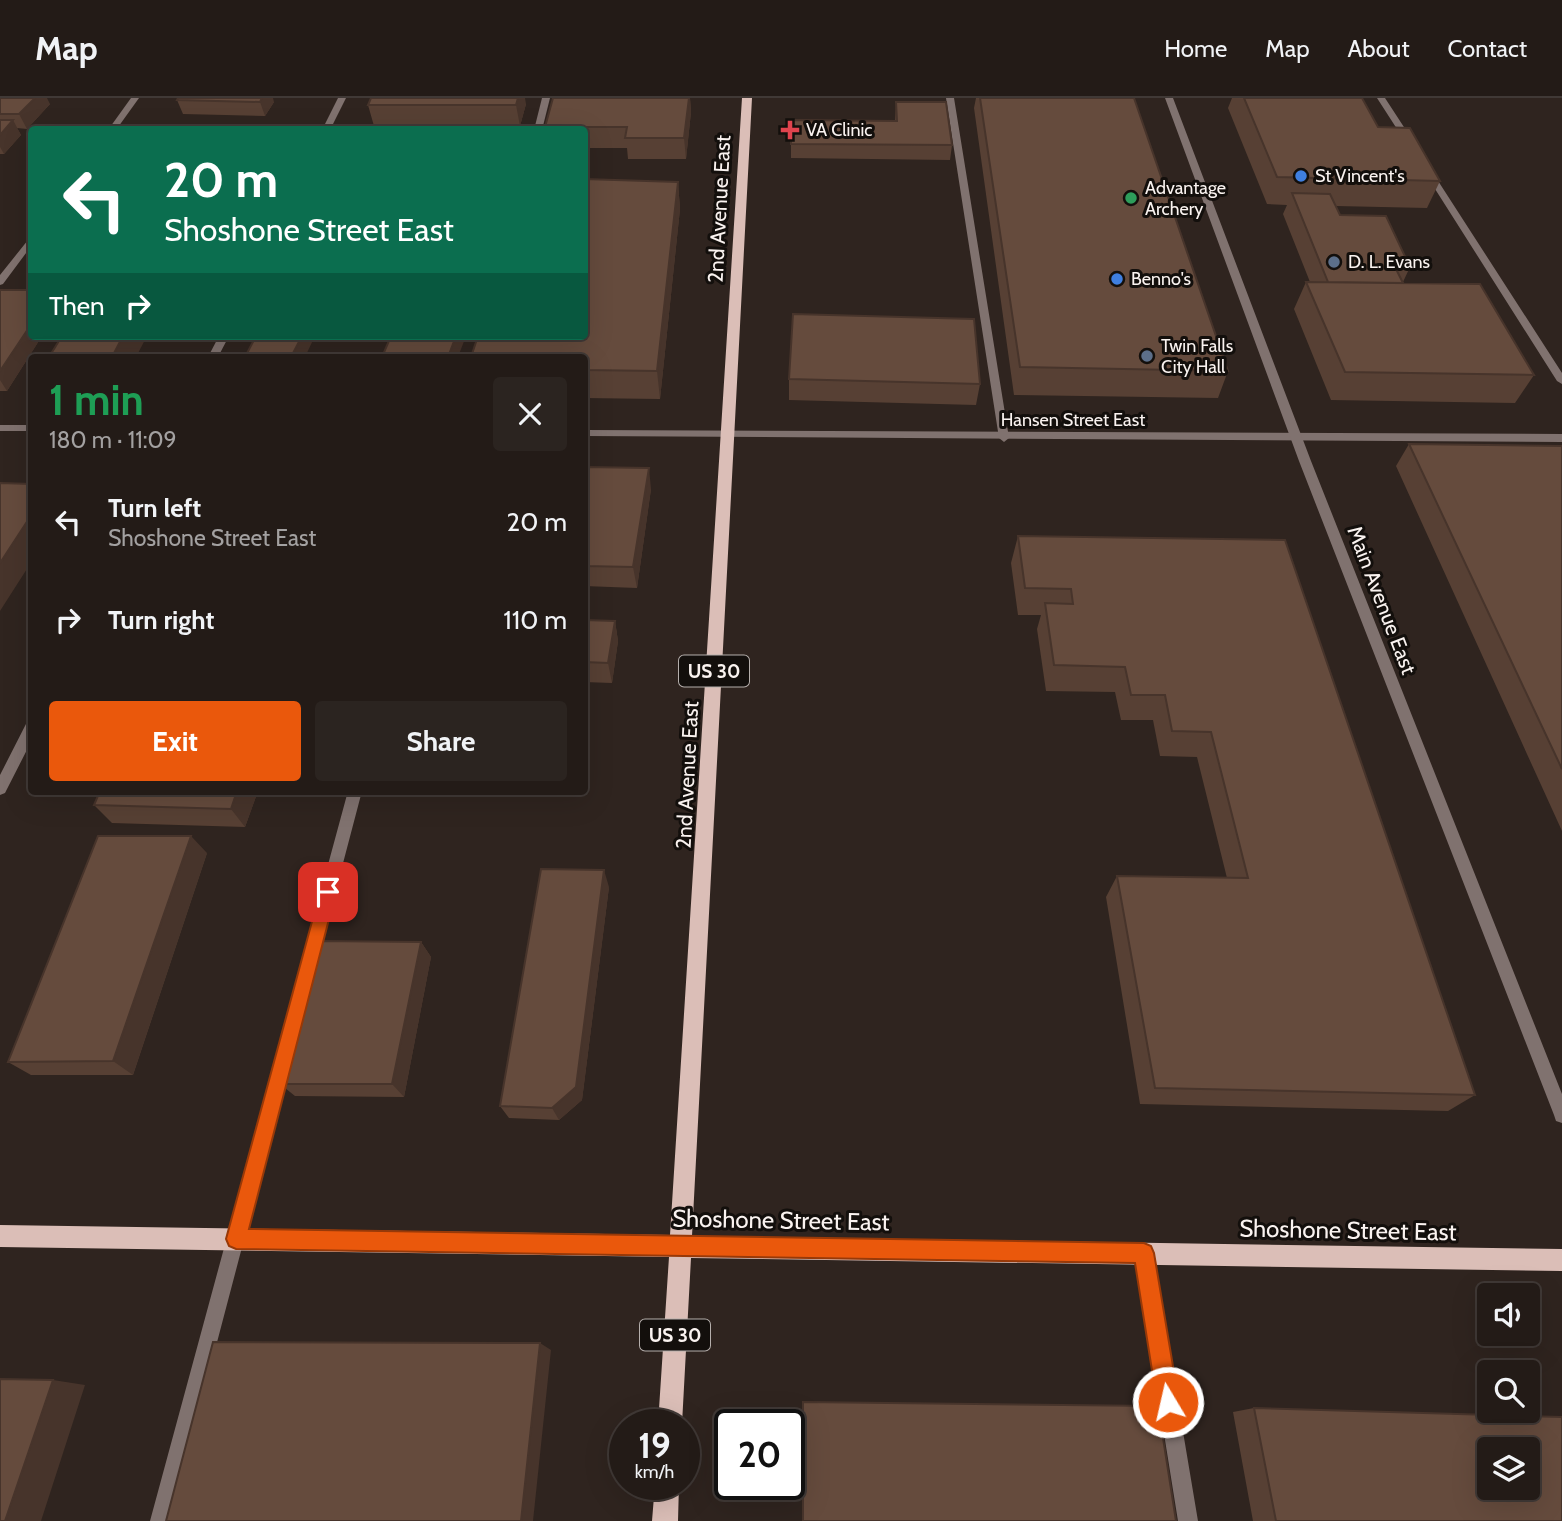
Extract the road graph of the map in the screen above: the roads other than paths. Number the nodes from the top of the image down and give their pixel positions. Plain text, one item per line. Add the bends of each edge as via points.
1 (135, 98) edge
2 (342, 98) edge
3 (546, 98) edge
4 (747, 98) edge
5 (950, 98) edge
6 (1169, 98) edge
7 (1381, 98) edge
8 (115, 126) edge
9 (328, 126) edge
10 (539, 126) edge
11 (1416, 152) edge
12 (1423, 163) edge
13 (28, 244) edge
14 (0, 282) edge
15 (1562, 381) edge
16 (0, 428) edge
17 (28, 428) edge
18 (588, 433) edge
19 (727, 435) junction
20 (1004, 438) junction
21 (1297, 438) junction
22 (1562, 438) edge
23 (28, 734) edge
24 (0, 789) edge
25 (354, 795) edge
26 (1562, 1115) edge
27 (0, 1236) edge
28 (236, 1239) junction
29 (680, 1245) junction
30 (1144, 1253) junction
31 (1562, 1260) edge
32 (671, 1409) edge
33 (666, 1500) edge
34 (160, 1521) edge
35 (664, 1521) edge
36 (1188, 1521) edge

1 - 8 street
2 - 9 street
3 - 10 street
4 - 19 main road, 2nd Avenue East / US 30
5 - 20 street
6 - 21 street, Main Avenue East
7 - 11 street
12 - 15 street
13 - 14 street
16 - 17 street
18 - 19 street, Hansen Street East
19 - 20 street, Hansen Street East
19 - 29 main road, 2nd Avenue East / US 30
20 - 21 street, Hansen Street East
21 - 22 street, Hansen Street East
21 - 26 street, Main Avenue East
23 - 24 street
25 - 28 street
27 - 28 main road, Shoshone Street East
28 - 29 main road, Shoshone Street East
28 - 34 street
29 - 30 main road, Shoshone Street East
29 - 32 main road, US 30
30 - 31 main road, Shoshone Street East
30 - 36 street
33 - 35 main road

